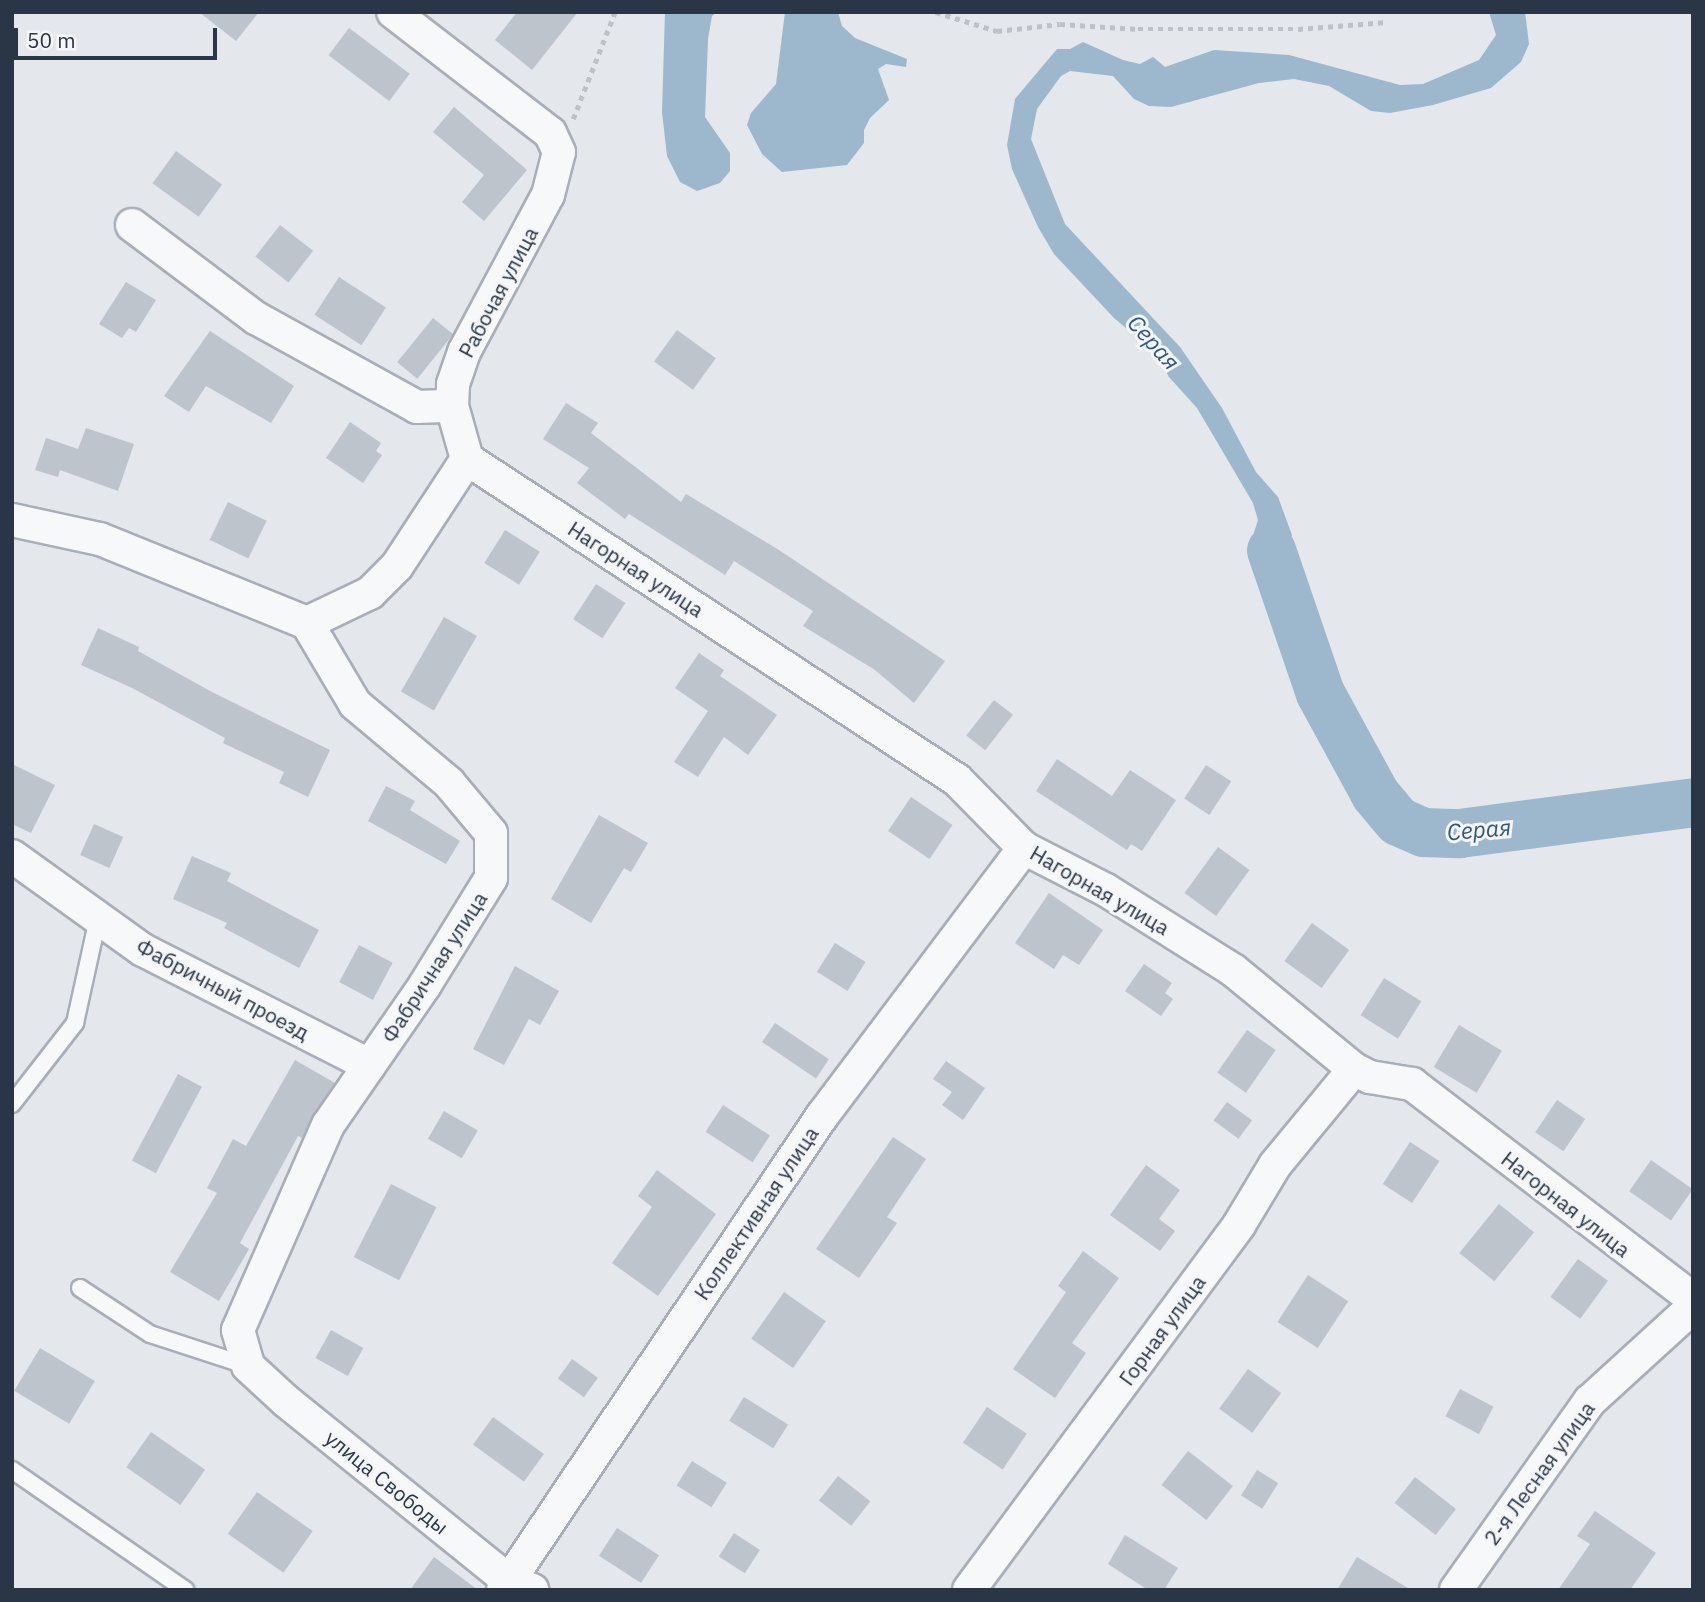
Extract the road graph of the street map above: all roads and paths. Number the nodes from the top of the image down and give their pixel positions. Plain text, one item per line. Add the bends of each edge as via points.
1 (393, 12) edge
2 (615, 12) edge
3 (936, 12) edge
4 (1387, 22) dead end
5 (559, 152) junction
6 (132, 225) dead end
7 (452, 406) junction
8 (467, 459) junction
9 (12, 520) edge
10 (307, 623) junction
11 (1024, 848) junction
12 (12, 856) edge
13 (98, 918) junction
14 (369, 1065) junction
15 (1354, 1069) junction
16 (12, 1104) edge
17 (80, 1288) dead end
18 (1693, 1299) edge
19 (1693, 1307) edge
20 (248, 1366) junction
21 (12, 1470) edge
22 (515, 1587) edge
23 (185, 1590) edge
24 (968, 1590) edge
25 (1456, 1590) edge

1 - 5 street via 550,133
2 - 5 path
3 - 4 path via 997,31 1060,23 1138,29 1298,29
5 - 7 street, Рабочая улица via 548,195 464,352 453,384
6 - 7 street via 256,318 417,407
7 - 8 street, Рабочая улица
8 - 10 street via 397,566 370,593
8 - 11 street, Нагорная улица via 957,780
9 - 10 street via 100,538
10 - 14 street, Фабричная улица via 355,704 449,783 491,833 491,878
11 - 15 street, Нагорная улица via 1106,890 1233,970
11 - 22 street, Коллективная улица via 822,1116
12 - 13 street, Фабричный проезд
13 - 14 street, Фабричный проезд via 143,950
13 - 16 lane via 75,1023
14 - 20 street, Фабричная улица via 328,1125 238,1329
15 - 18 street, Нагорная улица via 1370,1077 1412,1084
15 - 24 street, Горная улица via 1275,1165 1239,1225
17 - 20 lane via 150,1334
19 - 25 street, 2-я Лесная улица via 1590,1401
20 - 22 street, улица Свободы
21 - 23 lane

